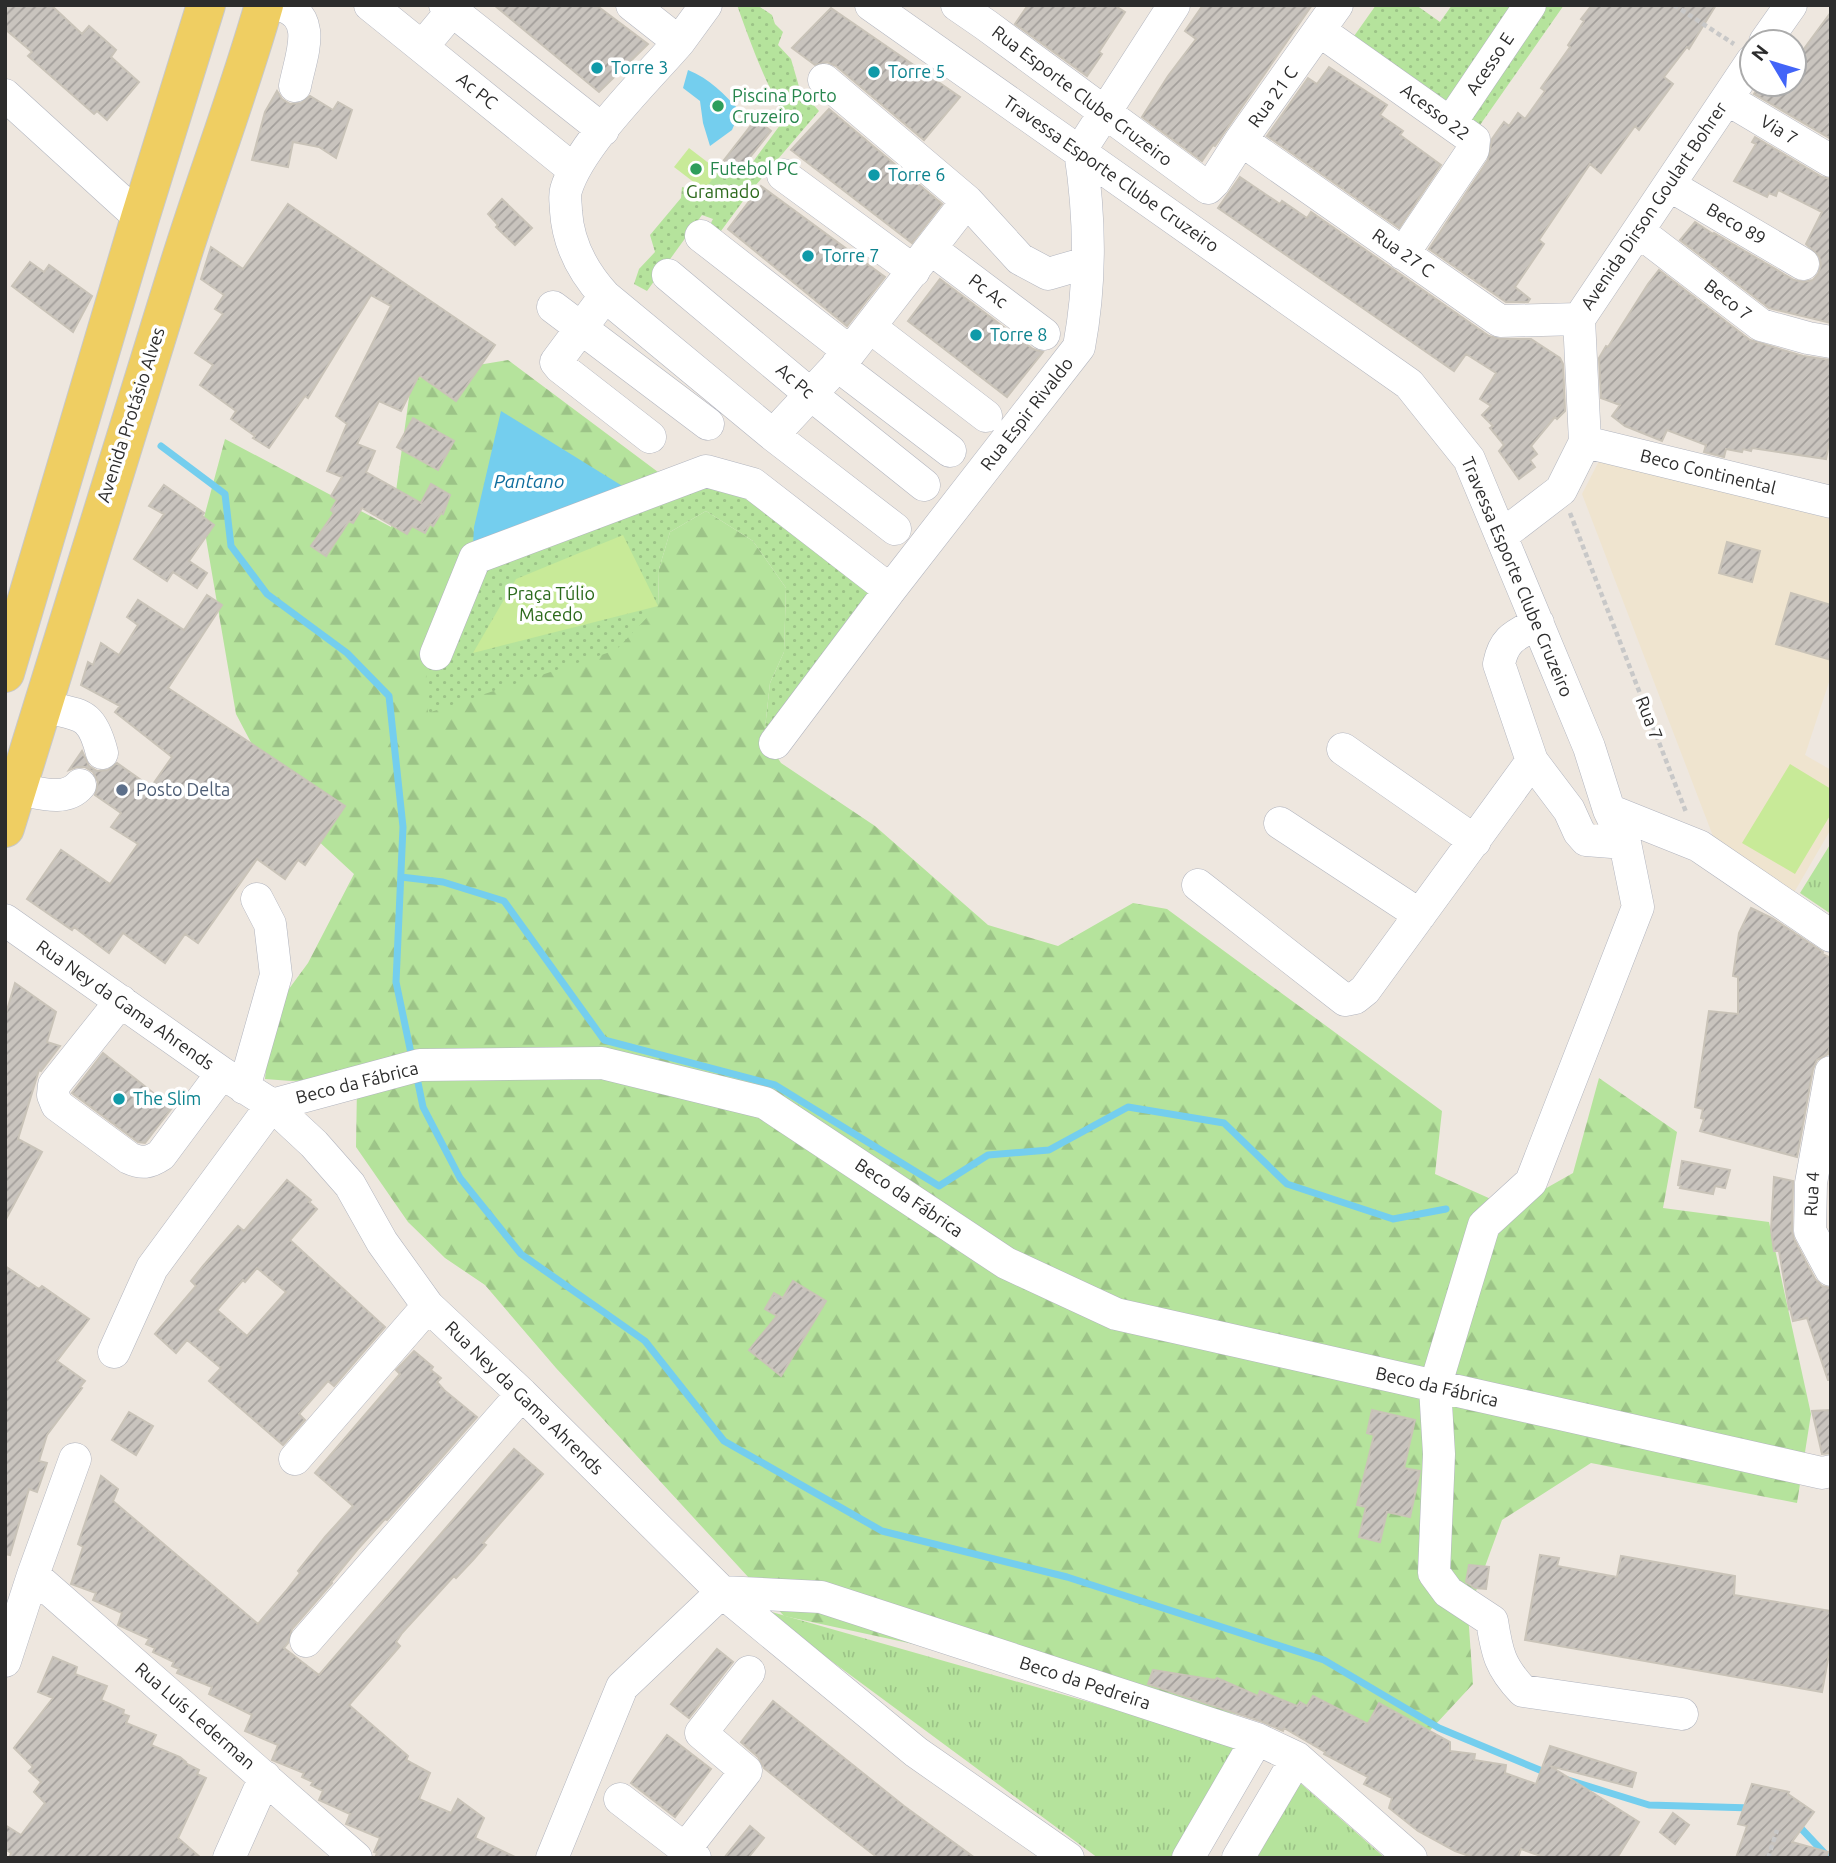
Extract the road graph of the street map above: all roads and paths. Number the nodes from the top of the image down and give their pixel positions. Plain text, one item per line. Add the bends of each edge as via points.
1 (264, 5) edge
2 (280, 5) edge
3 (370, 5) edge
4 (632, 5) edge
5 (706, 5) edge
6 (871, 5) edge
7 (957, 5) edge
8 (1174, 5) edge
9 (1530, 5) edge
10 (1674, 5) edge
11 (1791, 5) edge
12 (452, 7) edge
13 (993, 15) edge
14 (1329, 18) edge
15 (202, 20) edge
16 (1772, 28) edge
17 (679, 42) junction
18 (1738, 42) edge
19 (422, 47) junction
20 (249, 56) junction
21 (1738, 79) edge
22 (824, 80) dead end
23 (295, 86) dead end
24 (5, 95) edge
25 (1727, 99) junction
26 (1104, 112) junction
27 (1451, 122) junction
28 (603, 130) junction
29 (1241, 140) junction
30 (1080, 151) junction
31 (1831, 161) edge
32 (574, 170) junction
33 (783, 175) dead end
34 (1669, 185) junction
35 (1208, 188) joint
36 (967, 201) junction
37 (140, 218) junction
38 (1638, 230) junction
39 (701, 236) dead end
40 (1404, 254) junction
41 (922, 260) junction
42 (1086, 263) junction
43 (1803, 264) dead end
44 (668, 275) dead end
45 (605, 296) junction
46 (553, 307) dead end
47 (1579, 319) junction
48 (580, 327) junction
49 (870, 327) junction
50 (1044, 334) dead end
51 (1831, 342) edge
52 (843, 359) junction
53 (809, 393) junction
54 (986, 416) dead end
55 (709, 424) dead end
56 (773, 435) junction
57 (650, 437) dead end
58 (1585, 442) junction
59 (950, 451) dead end
60 (924, 485) dead end
61 (1561, 490) junction
62 (1831, 502) edge
63 (895, 529) dead end
64 (1502, 536) junction
65 (890, 590) junction
66 (1538, 623) junction
67 (436, 654) dead end
68 (5, 673) edge
69 (44, 698) junction
70 (775, 743) dead end
71 (1343, 749) dead end
72 (5, 752) edge
73 (102, 753) dead end
74 (1532, 761) junction
75 (80, 785) dead end
76 (17, 789) junction
77 (1609, 810) junction
78 (1280, 823) dead end
79 (5, 828) edge
80 (1475, 841) junction
81 (1625, 843) junction
82 (1699, 845) junction
83 (1198, 885) dead end
84 (257, 899) dead end
85 (1420, 915) junction
86 (5, 920) edge
87 (1831, 936) edge
88 (121, 1001) junction
89 (1831, 1072) edge
90 (233, 1080) junction
91 (272, 1105) junction
92 (1831, 1270) edge
93 (428, 1306) junction
94 (114, 1352) dead end
95 (1435, 1387) junction
96 (523, 1394) junction
97 (75, 1459) dead end
98 (295, 1459) dead end
99 (1831, 1471) edge
100 (33, 1575) junction
101 (722, 1592) junction
102 (306, 1641) dead end
103 (5, 1661) edge
104 (749, 1672) dead end
105 (1682, 1714) dead end
106 (1257, 1739) junction
107 (1297, 1758) junction
108 (265, 1777) junction
109 (620, 1799) dead end
110 (1777, 1830) dead end
111 (1035, 1849) edge
112 (690, 1854) edge
113 (229, 1858) edge
114 (356, 1858) edge
115 (552, 1858) edge
116 (1068, 1858) edge
117 (1188, 1858) edge
118 (1238, 1858) edge
119 (1411, 1858) edge
120 (1768, 1858) edge

1 - 20 main road, Avenida Protásio Alves
2 - 23 street via 302,18 305,33
3 - 19 street, Ac PC
4 - 17 street
5 - 17 street
6 - 30 street, Travessa Esporte Clube Cruzeiro
7 - 13 street, Rua Esporte Clube Cruzeiro
8 - 26 street
9 - 27 street, Acesso E
10 - 18 path
11 - 16 street, Avenida Dirson Goulart Bohrer
12 - 19 street
12 - 28 street
13 - 26 street, Rua Esporte Clube Cruzeiro
14 - 27 street, Acesso 22
14 - 29 street, Rua 21 C
15 - 20 main road via 233,20 240,26
15 - 37 main road
17 - 28 street
19 - 32 street, Ac PC
20 - 69 main road, Avenida Protásio Alves via 203,188
21 - 25 street, Avenida Dirson Goulart Bohrer
22 - 36 street
24 - 37 street
25 - 31 street, Via 7
25 - 34 street, Avenida Dirson Goulart Bohrer
26 - 30 street
26 - 35 street, Rua Esporte Clube Cruzeiro
27 - 40 street, Acesso 22 via 1474,140 1473,150
28 - 32 street
29 - 35 street, Rua 21 C
29 - 40 street, Rua 27 C
30 - 42 street, Rua Espir Rivaldo via 1087,197
30 - 64 street, Travessa Esporte Clube Cruzeiro via 1409,384 1469,459
32 - 45 street via 565,193 567,227 579,260
33 - 41 street
34 - 38 street, Avenida Dirson Goulart Bohrer
34 - 43 street, Beco 89
36 - 41 street
36 - 42 street via 1020,258 1048,274
37 - 68 main road
38 - 47 street, Avenida Dirson Goulart Bohrer
38 - 51 street, Beco 7 via 1761,325
39 - 52 street
40 - 47 street, Rua 27 C via 1500,321
41 - 49 street
41 - 50 street, Pc Ac
42 - 65 street, Rua Espir Rivaldo via 1086,308 1079,347
44 - 53 street, Ac Pc
45 - 48 street
45 - 56 street
46 - 48 street
47 - 58 street, Avenida Dirson Goulart Bohrer
48 - 55 street
48 - 57 street via 558,356 559,367
49 - 52 street
49 - 54 street
52 - 53 street
52 - 59 street
53 - 56 street
53 - 60 street, Ac Pc
56 - 63 street
58 - 61 street
58 - 62 street, Beco Continental
61 - 64 street
61 - 82 path, Rua 7
64 - 66 street, Travessa Esporte Clube Cruzeiro
65 - 67 street via 752,484 706,471 475,558
65 - 70 street, Rua Espir Rivaldo
66 - 74 street via 1511,638 1502,648 1499,664
66 - 77 street, Travessa Esporte Clube Cruzeiro via 1589,747
69 - 72 main road
69 - 73 street via 92,723
69 - 76 main road, Avenida Protásio Alves
71 - 80 street
74 - 80 street
74 - 81 street via 1586,840
75 - 76 street via 60,796
76 - 79 main road, Avenida Protásio Alves
77 - 81 street, Travessa Esporte Clube Cruzeiro
77 - 82 street
78 - 85 street
80 - 85 street
81 - 95 street, Travessa Esporte Clube Cruzeiro via 1638,907 1531,1182 1484,1225
82 - 87 street
83 - 85 street via 1345,1000 1365,990
84 - 90 street via 270,924 276,975
86 - 88 street, Rua Ney da Gama Ahrends
88 - 90 street, Rua Ney da Gama Ahrends
88 - 90 street via 54,1085 53,1095 57,1105 128,1158 140,1163 162,1155
89 - 92 street, Rua 4 via 1811,1183 1810,1231
90 - 91 street, Rua Ney da Gama Ahrends
91 - 93 street, Rua Ney da Gama Ahrends via 350,1185
91 - 94 street, Beco da Fábrica via 152,1268
91 - 95 street, Beco da Fábrica via 414,1066 602,1063 765,1103 1006,1263 1116,1314
93 - 96 street, Rua Ney da Gama Ahrends
93 - 98 street
95 - 99 street, Beco da Fábrica via 1822,1474
95 - 105 street via 1439,1454 1434,1573 1448,1592 1492,1621 1506,1674 1523,1691
96 - 101 street, Rua Ney da Gama Ahrends
96 - 102 street
97 - 100 street
100 - 103 street
100 - 108 street, Rua Luís Lederman
101 - 106 street, Beco da Pedreira via 821,1597
101 - 111 street, Rua Ney da Gama Ahrends
101 - 115 street via 622,1687
104 - 112 street via 701,1733 746,1771
106 - 107 street, Beco da Pedreira
106 - 117 street
107 - 118 street
107 - 119 street, Beco da Pedreira
108 - 113 street
108 - 114 street, Rua Luís Lederman
109 - 112 street
110 - 120 path
111 - 116 street, Rua Ney da Gama Ahrends

